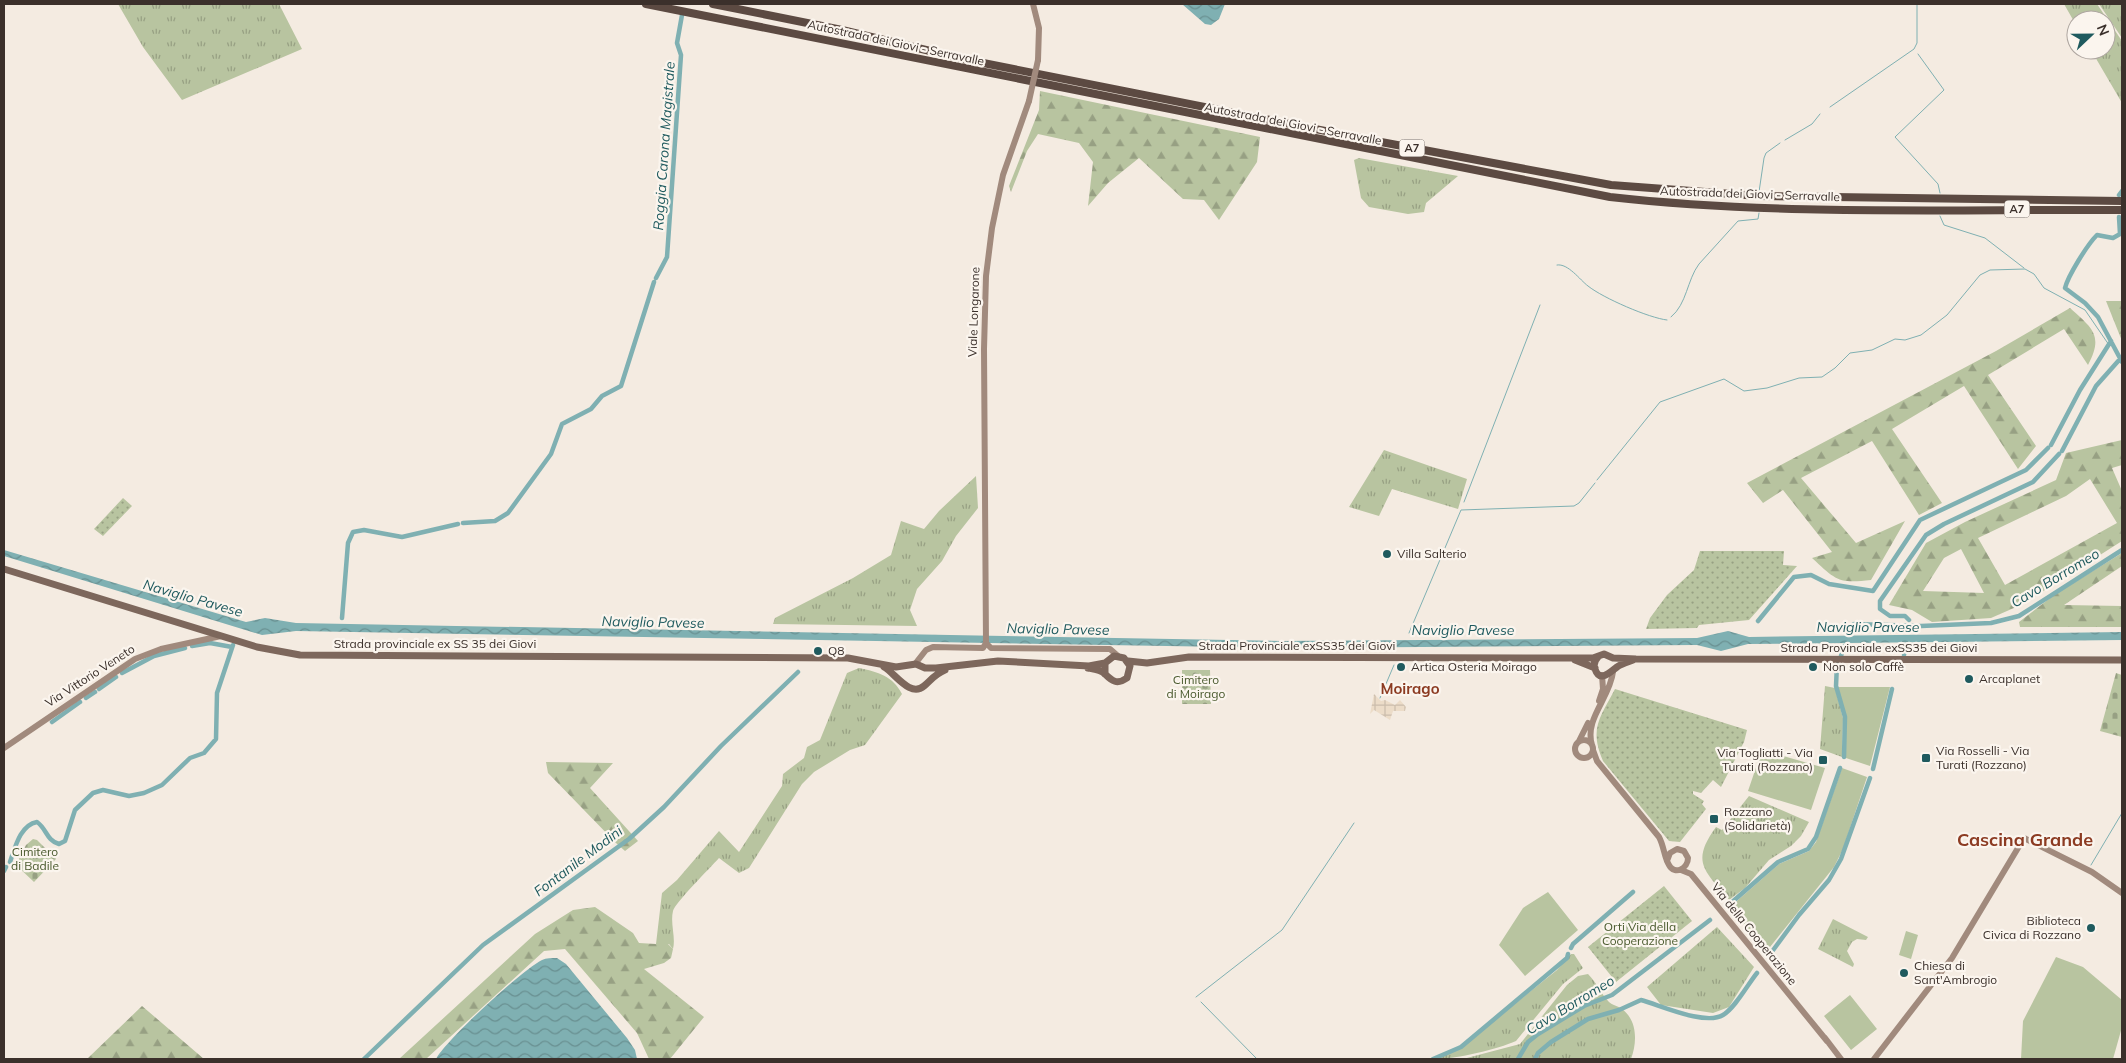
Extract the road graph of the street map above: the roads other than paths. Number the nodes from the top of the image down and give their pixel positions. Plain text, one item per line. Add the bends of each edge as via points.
1 (646, 4) edge
2 (713, 4) edge
3 (1034, 4) edge
4 (2122, 201) edge
5 (2122, 210) edge
6 (4, 569) edge
7 (197, 628) junction
8 (222, 636) junction
9 (196, 640) junction
10 (986, 643) junction
11 (1118, 656) junction
12 (1598, 657) junction
13 (1567, 658) junction
14 (1613, 658) junction
15 (1636, 659) junction
16 (2122, 660) edge
17 (1128, 661) junction
18 (1105, 663) junction
19 (1147, 663) junction
20 (877, 664) junction
21 (912, 664) junction
22 (923, 666) junction
23 (954, 666) junction
24 (1078, 666) junction
25 (1595, 668) junction
26 (1614, 670) junction
27 (1130, 672) junction
28 (1105, 674) junction
29 (1602, 676) junction
30 (926, 683) junction
31 (905, 685) junction
32 (1579, 742) junction
33 (4, 748) edge
34 (1593, 748) junction
35 (1585, 758) junction
36 (1599, 764) junction
37 (1659, 838) junction
38 (1680, 849) junction
39 (1667, 861) junction
40 (1688, 862) junction
41 (1681, 870) junction
42 (1691, 874) junction
43 (2122, 892) edge
44 (1841, 1058) edge
45 (1874, 1059) edge

1 - 5 highway, Autostrada dei Giovi - Serravalle / A7 via 1610,197 1697,206
2 - 4 highway, Autostrada dei Giovi - Serravalle / A7 via 968,60 1611,185 1759,196
3 - 10 street, Viale Longarone, bridge via 1039,28 1038,60 1029,101 1003,175 987,268 984,349
6 - 7 main road, Strada provinciale ex SS 35 dei Giovi
7 - 8 main road, Strada provinciale ex SS 35 dei Giovi
7 - 9 street
8 - 9 street, Via Vittorio Veneto
8 - 20 main road, Strada provinciale ex SS 35 dei Giovi via 271,651 300,655 848,658
9 - 33 street, Via Vittorio Veneto via 155,650 131,661
10 - 11 street via 992,648 1110,649
10 - 21 street via 983,648 933,647
11 - 17 main road
11 - 18 main road, Strada provinciale ex SS 35 dei Giovi
12 - 13 main road, Strada Provinciale exSS35 dei Giovi
12 - 14 main road via 1607,654
12 - 25 main road
13 - 19 main road, Strada Provinciale exSS35 dei Giovi via 1189,657
13 - 25 main road
14 - 15 main road, Strada Provinciale exSS35 dei Giovi
14 - 26 main road
15 - 16 main road, Strada Provinciale exSS35 dei Giovi
15 - 26 main road
17 - 19 main road, Strada Provinciale exSS35 dei Giovi
17 - 27 main road
18 - 24 main road, Strada provinciale ex SS 35 dei Giovi
18 - 28 main road
19 - 27 main road, Strada Provinciale exSS35 dei Giovi
20 - 21 main road, Strada provinciale ex SS 35 dei Giovi via 898,668
20 - 31 main road, Strada provinciale ex SS 35 dei Giovi
21 - 22 main road, Strada provinciale ex SS 35 dei Giovi
21 - 31 main road via 902,675
22 - 23 main road, Strada provinciale ex SS 35 dei Giovi
22 - 30 main road via 928,675
23 - 24 main road, Strada provinciale ex SS 35 dei Giovi via 998,661
23 - 30 main road, Strada provinciale ex SS 35 dei Giovi via 936,674
24 - 28 main road, Strada provinciale ex SS 35 dei Giovi
25 - 29 main road
26 - 29 main road
26 - 34 street via 1608,692 1590,727
27 - 28 main road, Strada provinciale ex SS 35 dei Giovi via 1127,678 1118,682 1111,681
29 - 32 street via 1603,691
30 - 31 main road, Strada provinciale ex SS 35 dei Giovi via 916,690
32 - 34 street via 1586,740
32 - 35 street via 1575,752
34 - 35 street via 1591,755
34 - 36 street
35 - 36 street
36 - 37 street
37 - 38 street
37 - 39 street
38 - 39 street via 1671,852
38 - 40 street via 1687,854
39 - 41 street via 1673,869
40 - 41 street
40 - 42 street, Via della Cooperazione
41 - 42 street, Via della Cooperazione
42 - 44 street, Via della Cooperazione
43 - 45 street via 2092,872 2024,838 1946,966

